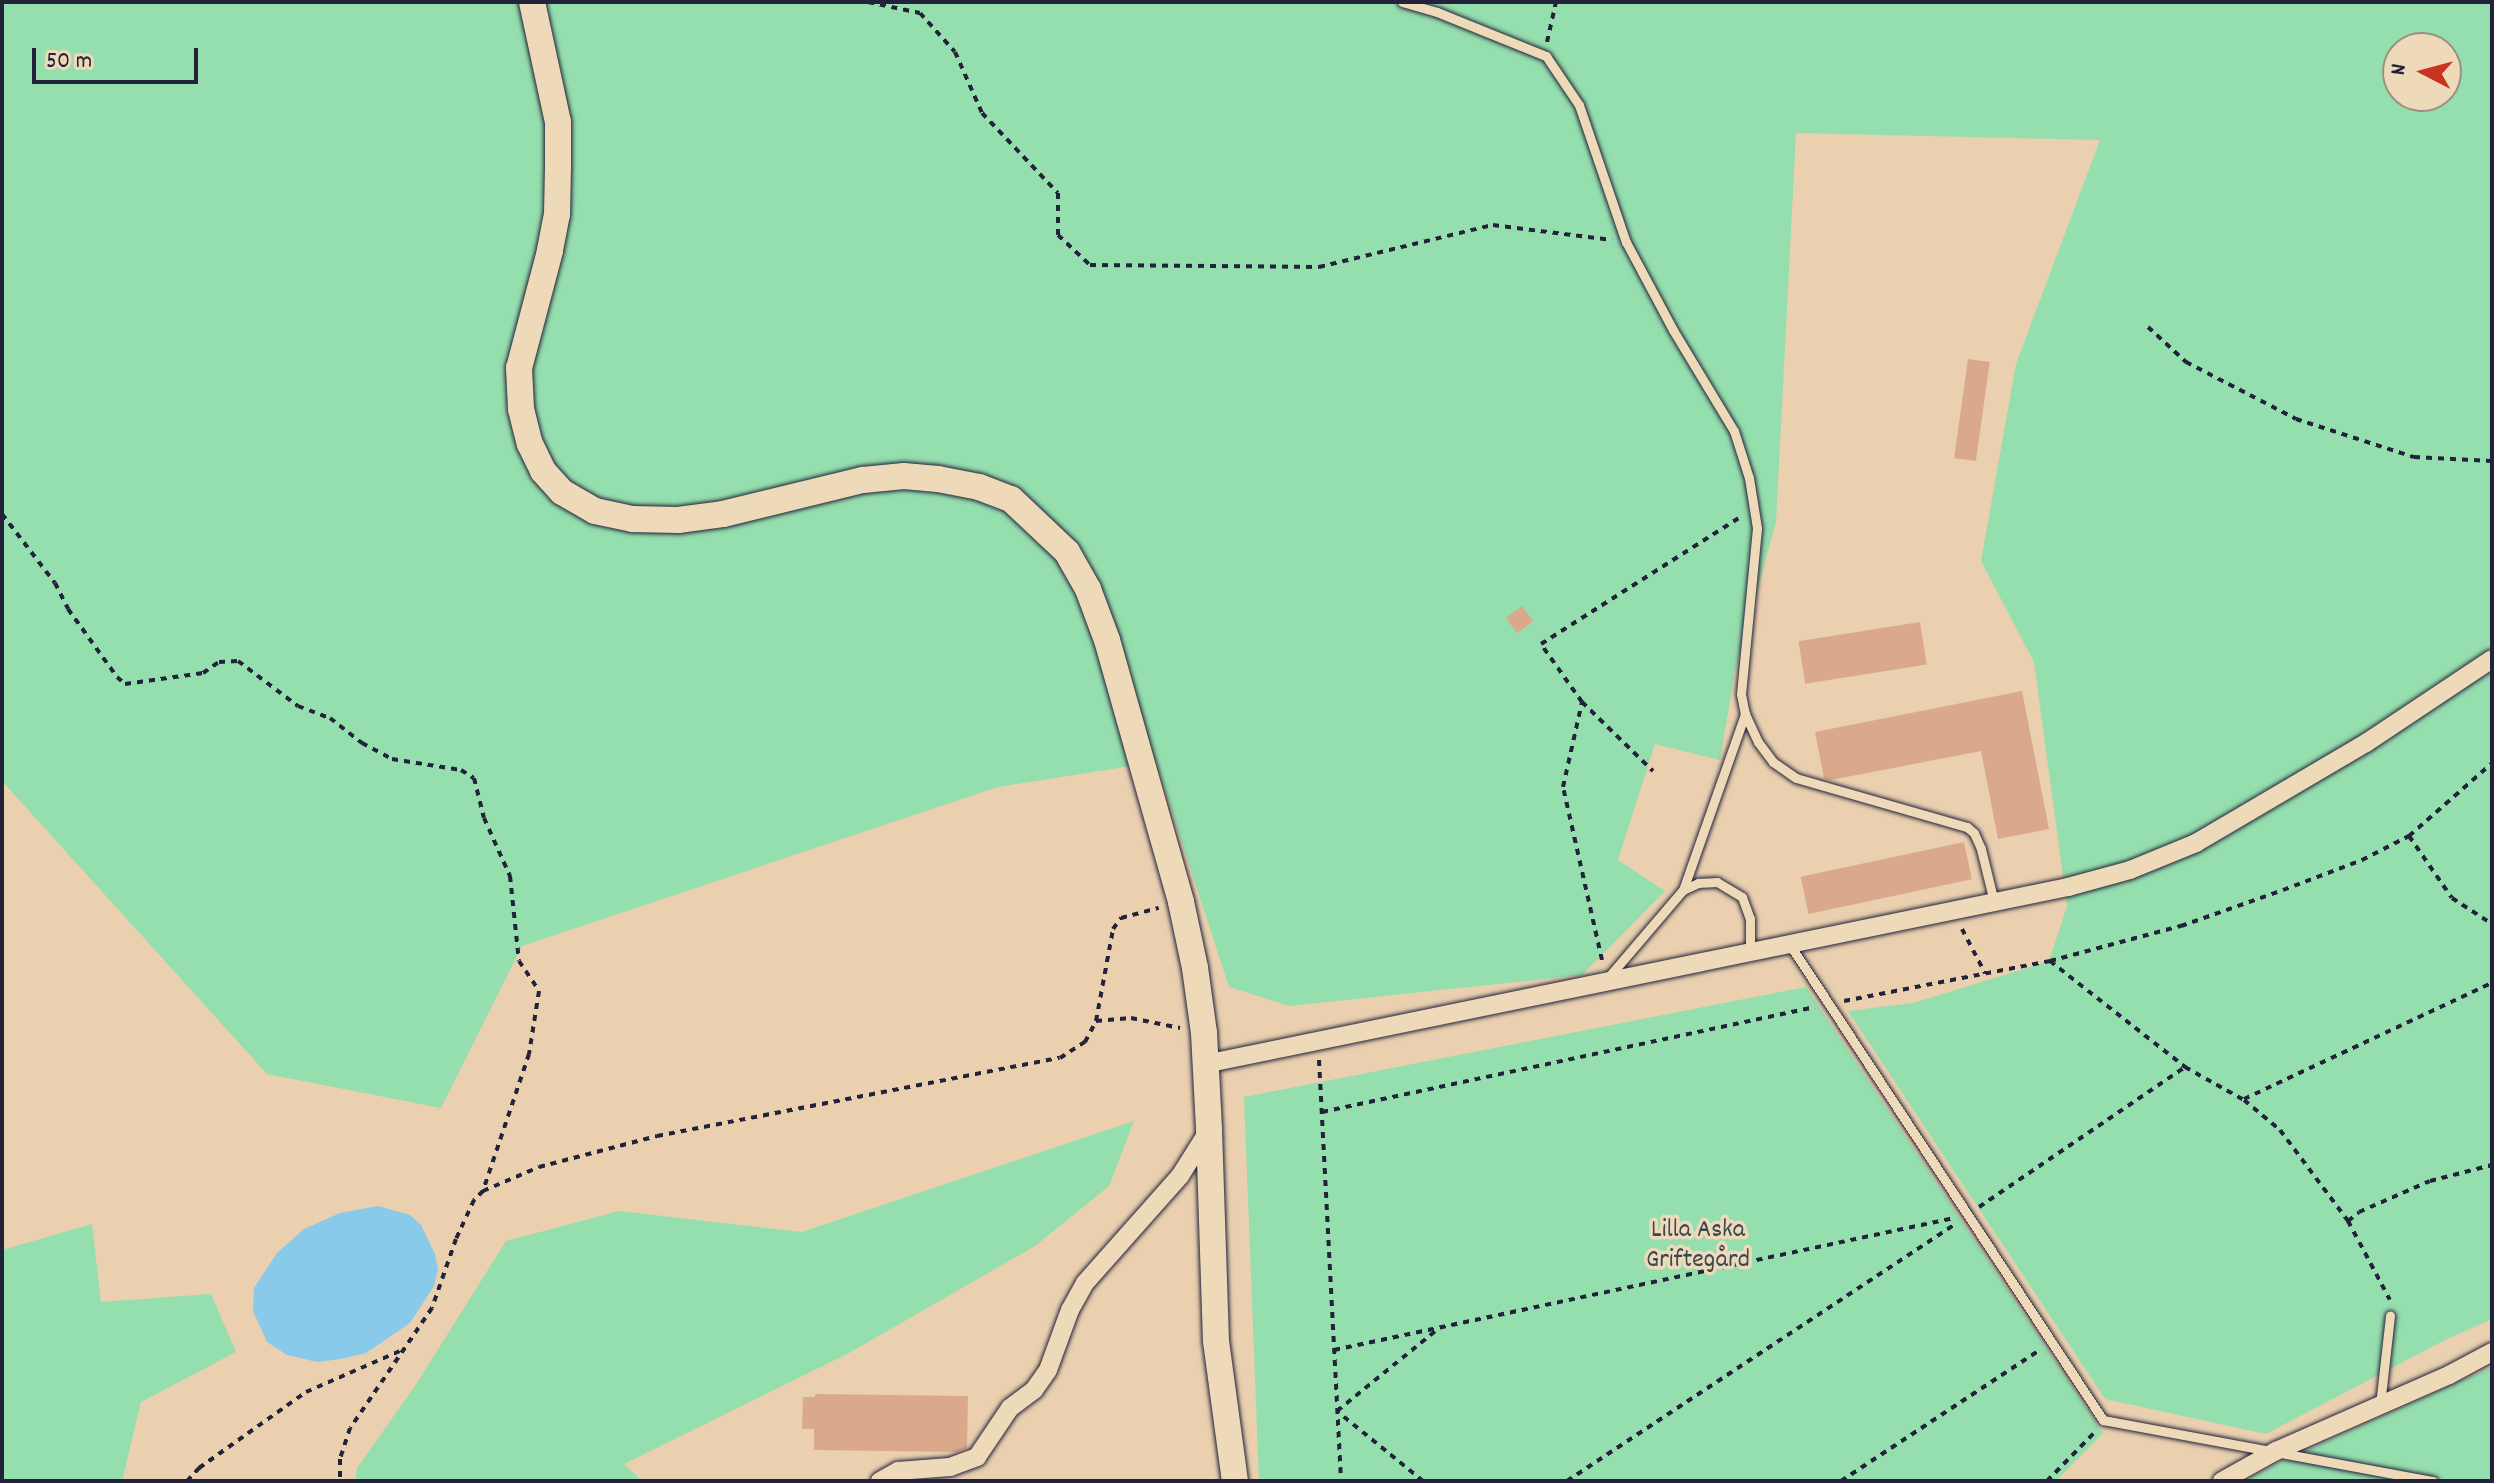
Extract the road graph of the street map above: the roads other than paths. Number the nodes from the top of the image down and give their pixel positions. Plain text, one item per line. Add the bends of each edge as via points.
1 (532, 2) edge
2 (1402, 2) edge
3 (2492, 659) edge
4 (1745, 714) junction
5 (1683, 890) junction
6 (1994, 902) junction
7 (1790, 945) junction
8 (1750, 952) junction
9 (1597, 984) junction
10 (1205, 1064) junction
11 (1209, 1130) junction
12 (2390, 1316) road end
13 (2492, 1352) edge
14 (2380, 1405) junction
15 (2276, 1451) junction
16 (934, 1474) edge
17 (880, 1481) edge
18 (1235, 1481) edge
19 (2222, 1481) edge
20 (2433, 1481) edge

1 - 10 street via 558,122 557,214 519,368 521,409 543,471 562,492 595,511 633,519 723,514 863,480 904,476 979,487 1011,499 1067,552 1107,640 1181,902
2 - 4 lane via 1546,56 1579,105 1626,242 1734,431 1749,478 1754,582 1741,673
3 - 6 street via 2366,743 2196,843 2130,870
4 - 5 lane
4 - 6 lane via 1773,762 1796,778 1967,827 1981,849
5 - 8 lane via 1717,882 1742,897 1750,919
5 - 9 lane
6 - 7 street
7 - 8 street
7 - 15 lane via 2103,1420
8 - 9 street
9 - 10 street
10 - 11 street
11 - 16 street via 1180,1176 1085,1283 1048,1370 1034,1390 1010,1408 977,1457
11 - 18 street via 1216,1341
12 - 14 lane
13 - 14 street
14 - 15 street
15 - 19 street
15 - 20 lane
16 - 17 street via 898,1471

